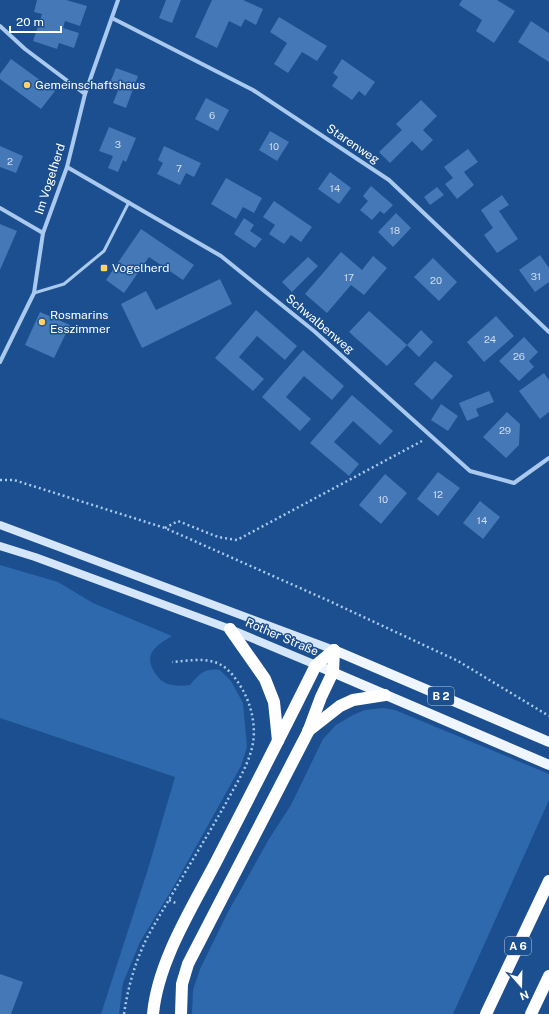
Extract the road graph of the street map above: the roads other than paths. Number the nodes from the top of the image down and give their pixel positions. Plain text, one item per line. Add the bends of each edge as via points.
1 (118, 0) edge
2 (112, 18) junction
3 (0, 26) edge
4 (85, 94) junction
5 (67, 167) junction
6 (129, 202) junction
7 (0, 208) edge
8 (43, 233) junction
9 (34, 293) junction
10 (549, 332) edge
11 (0, 362) edge
12 (549, 458) edge
13 (0, 525) edge
14 (0, 546) edge
15 (230, 629) junction
16 (334, 650) junction
17 (316, 665) junction
18 (333, 672) junction
19 (385, 695) junction
20 (308, 732) junction
21 (278, 741) junction
22 (549, 742) edge
23 (549, 765) edge
24 (549, 881) edge
25 (549, 976) edge
26 (486, 1013) edge
27 (153, 1014) edge
28 (181, 1014) edge
29 (531, 1014) edge

1 - 2 street, Im Vogelherd
2 - 4 street, Im Vogelherd
2 - 10 street, Starenweg via 253,90 389,180
3 - 4 street via 25,49
4 - 5 street, Im Vogelherd
5 - 6 street, Schwalbenweg
5 - 8 street, Im Vogelherd
6 - 9 lane via 104,251 64,284
6 - 12 street, Schwalbenweg via 221,256 314,332 470,471 514,483
7 - 8 street
8 - 9 street, Im Vogelherd
9 - 11 street, Im Vogelherd
13 - 16 main road, Rother Straße
14 - 15 main road, Rother Straße
15 - 17 main road, Rother Straße
15 - 21 highway via 265,679 274,702
16 - 17 highway
16 - 18 highway
16 - 22 main road, Rother Straße / B 2
17 - 18 main road, Rother Straße / B 2
17 - 21 highway
18 - 19 main road, Rother Straße / B 2
18 - 20 highway
19 - 20 highway via 354,700 340,706
19 - 23 main road, Rother Straße / B 2
20 - 28 highway via 188,964 182,984
21 - 27 highway via 170,953
24 - 26 highway, A 6
25 - 29 highway

